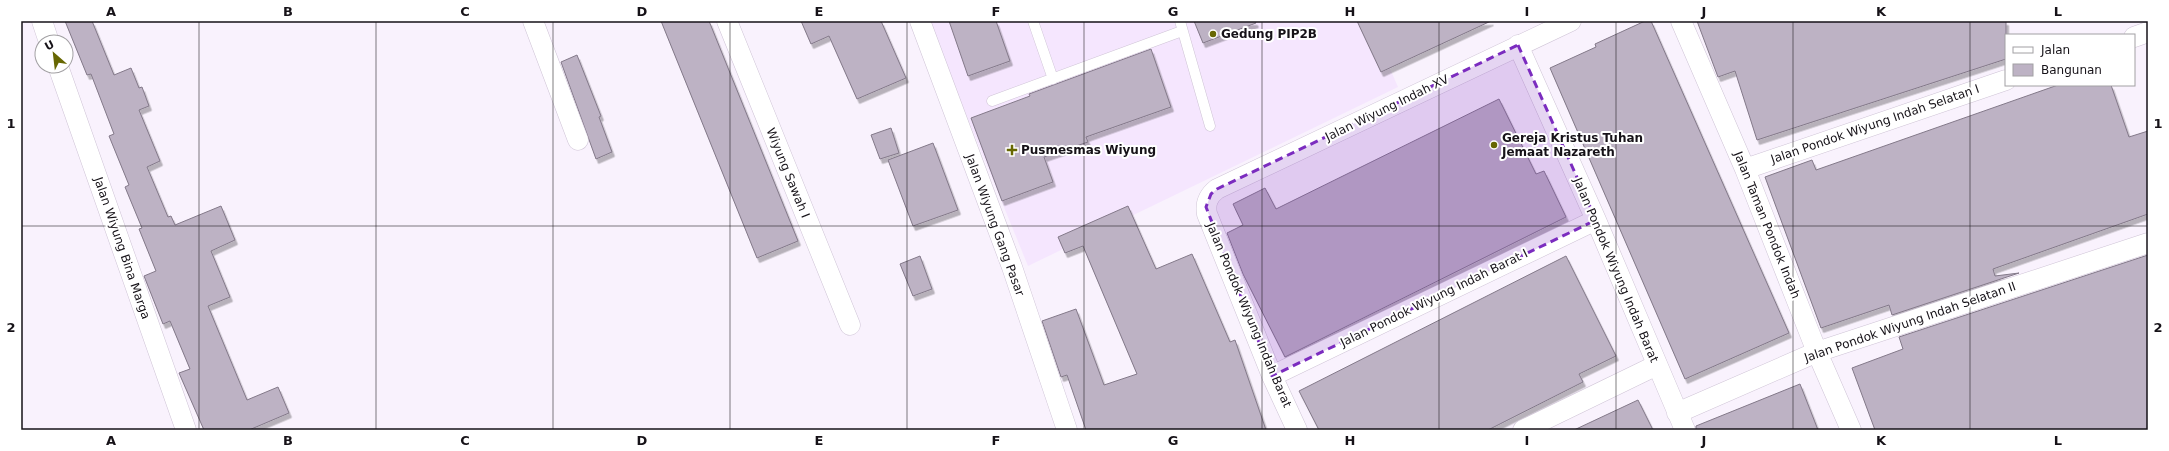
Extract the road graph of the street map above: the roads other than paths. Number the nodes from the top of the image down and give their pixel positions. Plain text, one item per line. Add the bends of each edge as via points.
1 (42, 21) edge
2 (533, 21) edge
3 (727, 21) edge
4 (920, 21) edge
5 (1033, 21) edge
6 (1571, 21) edge
7 (1681, 21) edge
8 (1181, 26) edge
9 (2148, 32) edge
10 (46, 34) edge
11 (2135, 37) edge
12 (1518, 45) junction
13 (61, 74) edge
14 (1053, 79) junction
15 (2005, 80) edge
16 (992, 101) dead end
17 (1210, 126) dead end
18 (578, 140) dead end
19 (1745, 169) junction
20 (1208, 200) joint
21 (1596, 220) junction
22 (2148, 243) edge
23 (850, 325) dead end
24 (1817, 352) junction
25 (1657, 365) junction
26 (1272, 376) junction
27 (1681, 422) edge
28 (186, 430) edge
29 (1067, 430) edge
30 (1297, 430) edge
31 (1523, 430) edge
32 (1852, 430) edge

1 - 10 street
2 - 18 street
3 - 23 street, Wiyung Sawah I
4 - 29 street, Jalan Wiyung Gang Pasar via 1009,260
5 - 14 lane
6 - 12 street, Jalan Wiyung Indah XV
7 - 19 street, Jalan Taman Pondok Indah
8 - 14 lane
8 - 17 lane
9 - 11 street
12 - 20 street, Jalan Wiyung Indah XV via 1217,189
12 - 21 street, Jalan Pondok Wiyung Indah Barat
13 - 28 street, Jalan Wiyung Bina Marga
14 - 16 lane
15 - 19 street, Jalan Pondok Wiyung Indah Selatan I
19 - 24 street, Jalan Taman Pondok Indah
20 - 26 street, Jalan Pondok Wiyung Indah Barat via 1207,214
21 - 25 street, Jalan Pondok Wiyung Indah Barat
21 - 26 street, Jalan Pondok Wiyung Indah Barat I
22 - 24 street, Jalan Pondok Wiyung Indah Selatan II
24 - 27 street, Jalan Pondok Wiyung Indah Selatan II
24 - 32 street, Jalan Taman Pondok Indah
25 - 27 street, Jalan Pondok Wiyung Indah Barat
25 - 31 street
26 - 30 street, Jalan Pondok Wiyung Indah Barat

